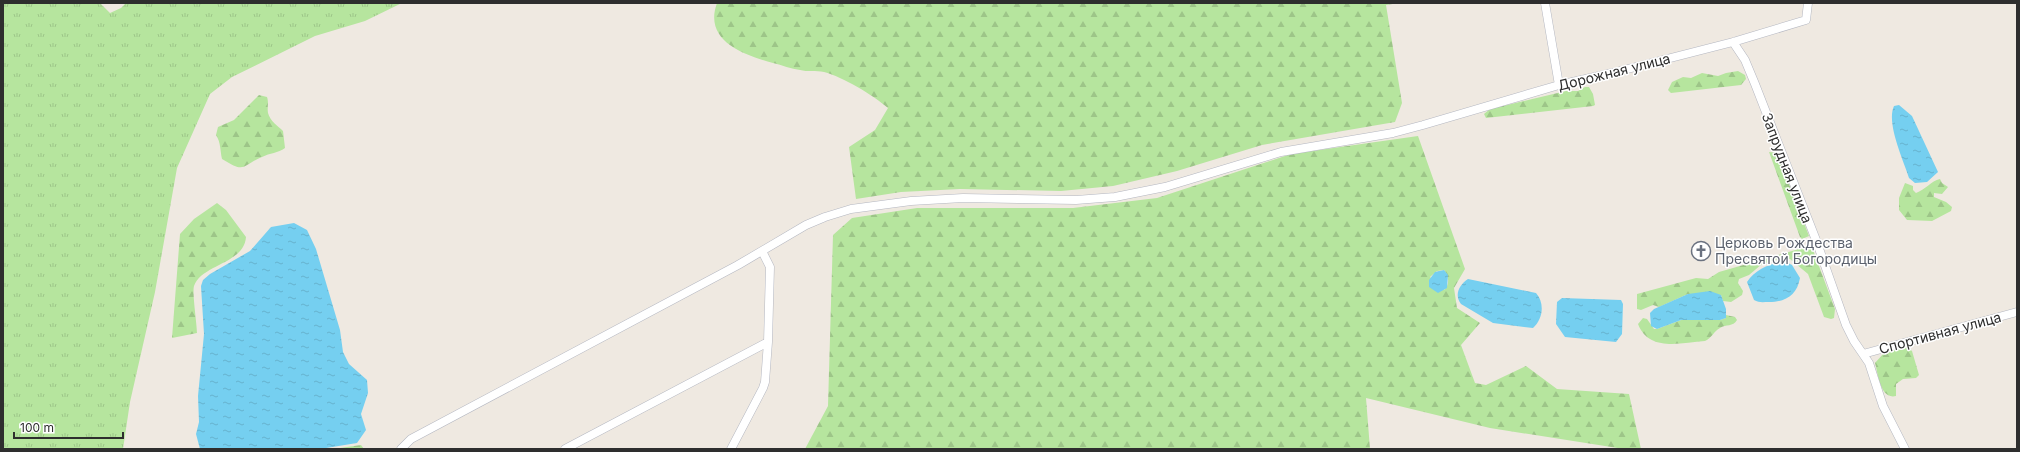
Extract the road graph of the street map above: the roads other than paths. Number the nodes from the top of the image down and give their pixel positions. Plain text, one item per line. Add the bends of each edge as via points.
1 (1545, 3) edge
2 (1808, 3) edge
3 (1733, 42) junction
4 (1559, 85) junction
5 (762, 251) junction
6 (2017, 312) edge
7 (768, 342) junction
8 (1863, 354) junction
9 (401, 449) edge
10 (565, 449) edge
11 (731, 449) edge
12 (1905, 449) edge

1 - 4 street
2 - 3 street, Дорожная улица via 1806,20
3 - 4 street, Дорожная улица
3 - 8 street, Запрудная улица via 1743,56 1752,78 1816,240 1846,325
4 - 5 street, Дорожная улица via 1393,133 1281,152 1165,187 1115,197 1076,200 963,198 911,201 851,209 806,225
5 - 7 street via 770,267
5 - 9 street, Дорожная улица via 411,439
6 - 8 street, Спортивная улица
7 - 10 street
7 - 11 street via 763,388
8 - 12 street, Запрудная улица via 1883,406

